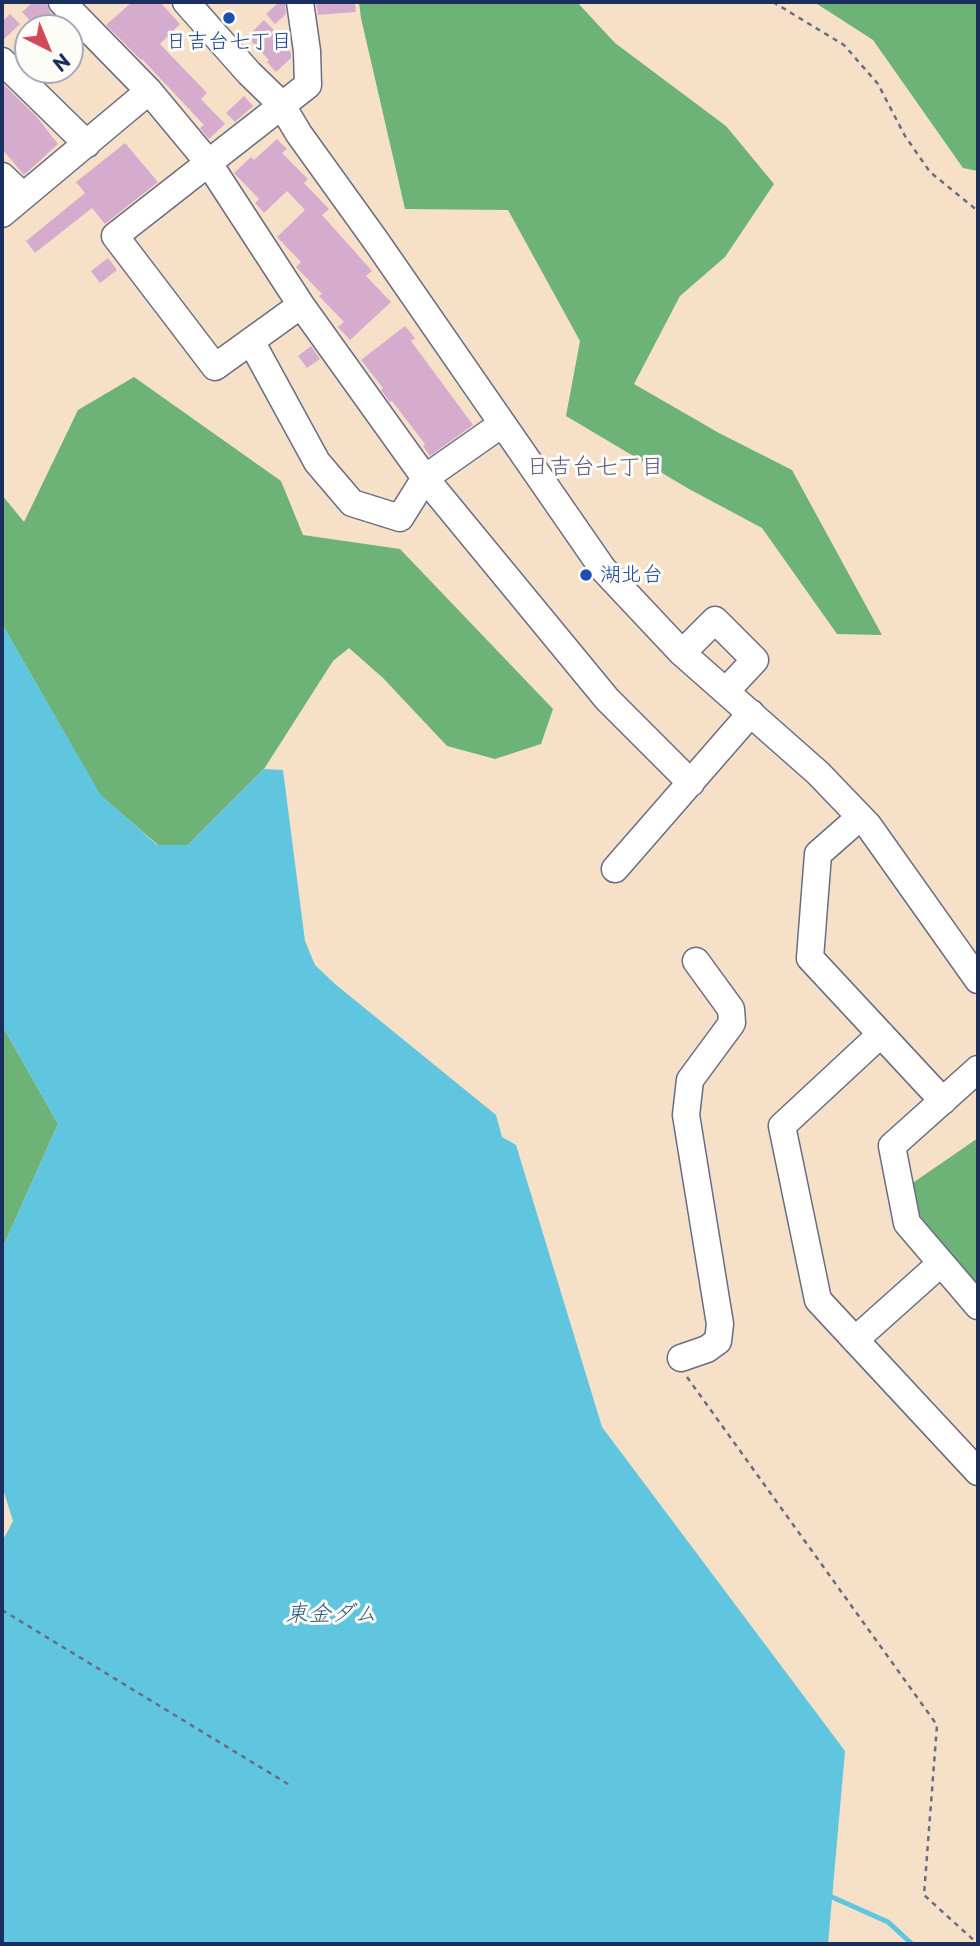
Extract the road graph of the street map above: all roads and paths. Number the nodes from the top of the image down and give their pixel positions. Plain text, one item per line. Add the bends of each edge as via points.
1 (186, 2) edge
2 (300, 2) edge
3 (773, 2) edge
4 (78, 7) edge
5 (2, 61) edge
6 (149, 91) junction
7 (281, 104) junction
8 (87, 144) junction
9 (208, 162) junction
10 (2, 176) edge
11 (23, 197) junction
12 (978, 211) edge
13 (2, 214) edge
14 (301, 305) junction
15 (251, 341) junction
16 (502, 424) junction
17 (425, 478) junction
18 (682, 653) junction
19 (726, 691) junction
20 (751, 713) junction
21 (691, 783) junction
22 (860, 817) junction
23 (615, 869) dead end
24 (696, 961) dead end
25 (978, 980) edge
26 (881, 1034) junction
27 (978, 1069) edge
28 (943, 1101) junction
29 (940, 1264) junction
30 (978, 1306) edge
31 (855, 1340) junction
32 (681, 1358) joint
33 (978, 1472) edge
34 (2, 1610) edge
35 (288, 1784) dead end
36 (978, 1944) edge

1 - 7 street
2 - 7 street via 308,85
3 - 12 path via 844,45 878,84 930,172
4 - 6 street
5 - 8 street
6 - 8 street
6 - 9 street
7 - 9 street
7 - 16 street
8 - 11 street
9 - 14 street
9 - 15 street via 115,236 215,368
10 - 11 street
11 - 13 street
14 - 15 street
14 - 17 street
15 - 17 street via 317,462 352,503 400,518
16 - 17 street
16 - 18 street via 603,569
17 - 21 street via 607,699
18 - 19 street
18 - 19 street via 715,620 755,660
19 - 20 street
20 - 21 street
20 - 22 street
21 - 23 street
22 - 25 street
22 - 26 street via 818,854 810,958
24 - 32 street via 731,1009 732,1023 690,1080 686,1115 720,1324 718,1341
26 - 28 street
26 - 31 street via 782,1126 818,1300
27 - 28 street
28 - 29 street via 892,1146 907,1223
29 - 30 street
29 - 31 street
31 - 33 street
32 - 36 path via 686,1376 937,1725 924,1895
34 - 35 path

